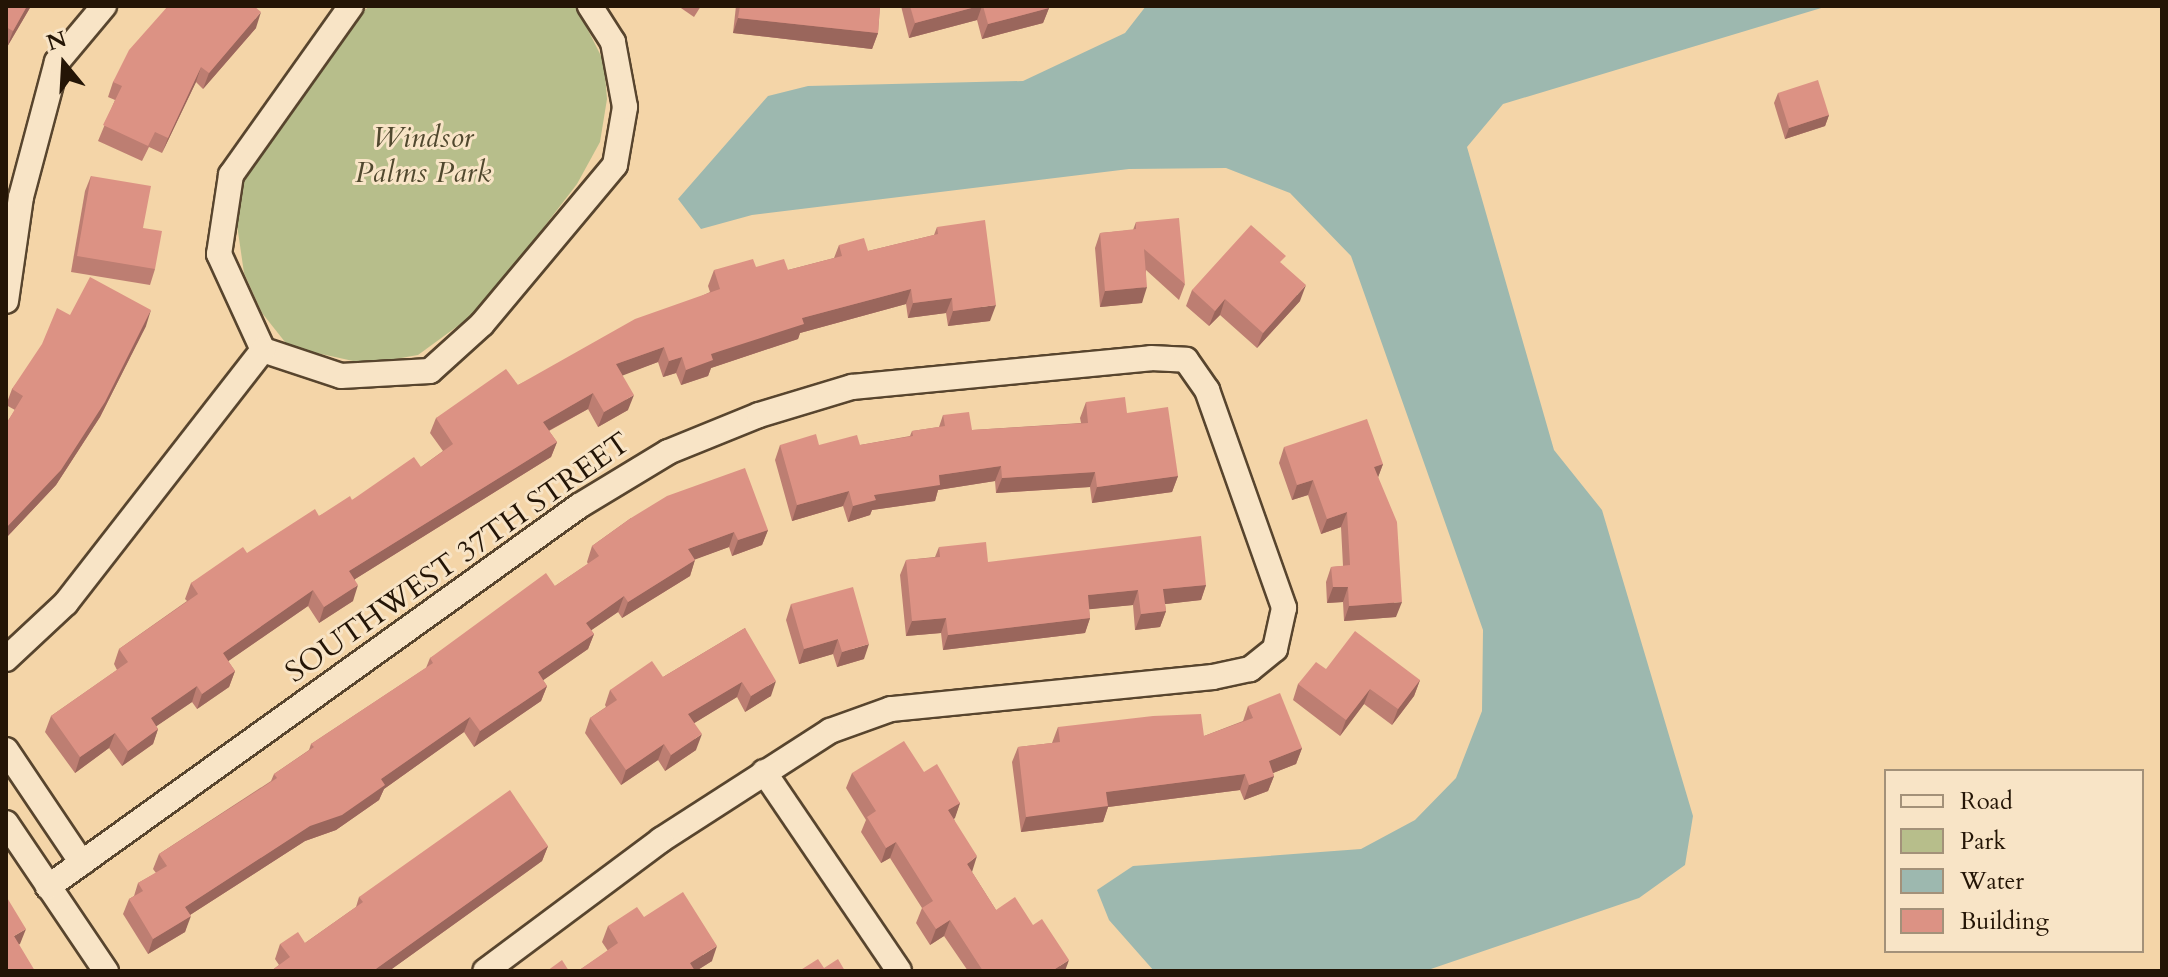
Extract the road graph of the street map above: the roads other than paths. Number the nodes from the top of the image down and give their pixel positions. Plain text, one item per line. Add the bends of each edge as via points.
1 (104, 6) edge
2 (351, 6) edge
3 (590, 6) edge
4 (6, 301) edge
5 (263, 350) junction
6 (6, 659) edge
7 (6, 750) edge
8 (764, 772) junction
9 (6, 823) edge
10 (82, 863) junction
11 (48, 887) junction
12 (106, 971) edge
13 (485, 971) edge
14 (899, 971) edge

1 - 4 street via 57,62 21,197
2 - 5 street via 231,175 219,254
3 - 5 street via 613,42 625,107 615,165 482,324 430,371 341,376
5 - 6 street via 66,603
7 - 10 street
8 - 10 street, SOUTHWEST 37TH STREET via 830,731 891,709 1213,677 1250,669 1275,649 1284,608 1207,390 1186,360 1151,358 852,387 759,415 668,452 579,506
8 - 13 street
8 - 14 street
9 - 11 street
10 - 11 street, SOUTHWEST 37TH STREET
11 - 12 street

